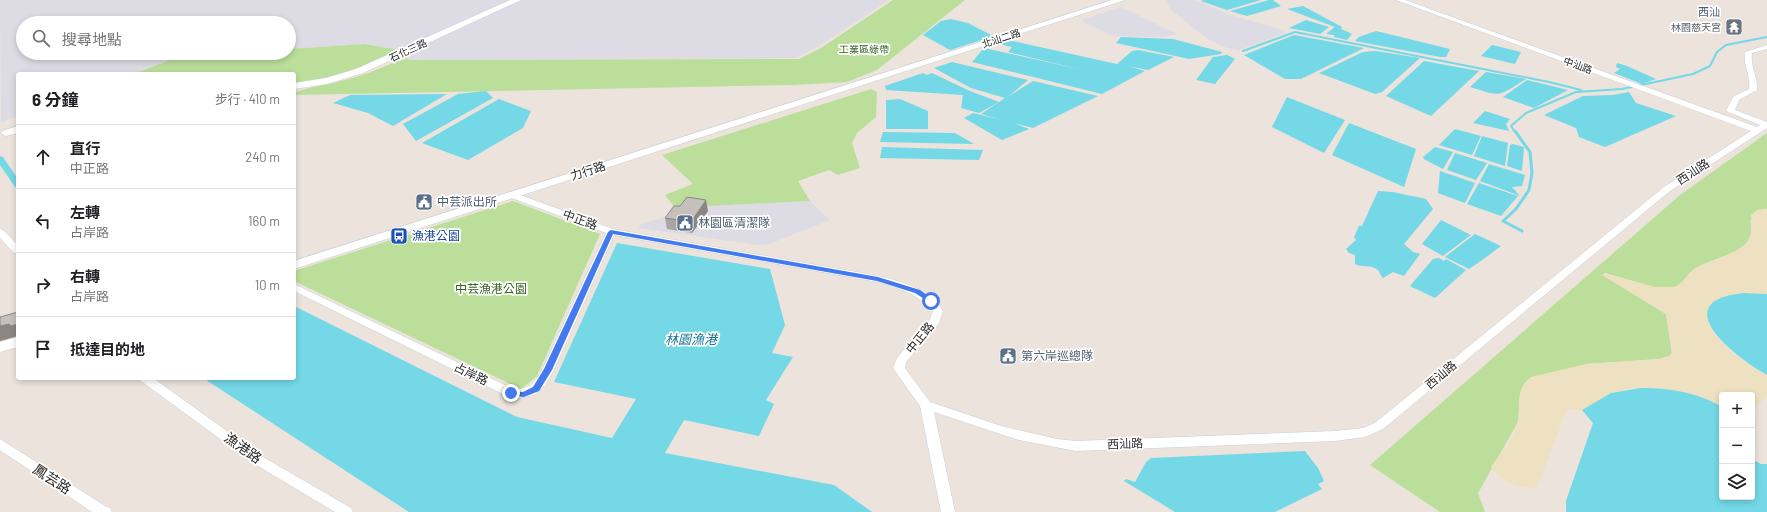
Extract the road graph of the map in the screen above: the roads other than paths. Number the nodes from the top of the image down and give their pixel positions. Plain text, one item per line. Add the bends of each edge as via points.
1 (517, 0) edge
2 (1121, 0) edge
3 (1399, 0) edge
4 (1767, 47) edge
5 (881, 77) joint
6 (296, 86) edge
7 (1730, 111) junction
8 (1720, 115) junction
9 (1763, 126) edge
10 (16, 130) edge
11 (3, 134) edge
12 (512, 195) junction
13 (0, 232) edge
14 (611, 232) junction
15 (16, 250) edge
16 (296, 264) edge
17 (296, 288) edge
18 (16, 343) edge
19 (0, 347) edge
20 (148, 380) edge
21 (926, 405) junction
22 (0, 444) edge
23 (105, 512) edge
24 (346, 512) edge
25 (948, 512) edge

1 - 6 street, 石化三路 via 352,74 326,82
2 - 5 street, 北汕二路
3 - 8 street, 中汕路
4 - 7 street via 1749,52 1747,60 1755,82 1753,90 1736,99
5 - 12 street, 力行路
7 - 8 street
7 - 9 street
8 - 9 street, 中汕路
9 - 21 street, 西汕路 via 1667,189 1379,426 1365,432 1335,436 1076,446 1024,438
10 - 11 street
12 - 14 street, 中正路
12 - 16 street, 力行路
13 - 15 street
14 - 17 street, 占岸路 via 548,370 536,389 524,395 511,393
14 - 21 street, 中正路 via 845,272 878,279 917,292 931,301 938,311 935,320 901,361 899,368
18 - 19 street
20 - 24 street, 漁港路 via 258,460
21 - 25 street, 中正路
22 - 23 street, 鳳芸路

